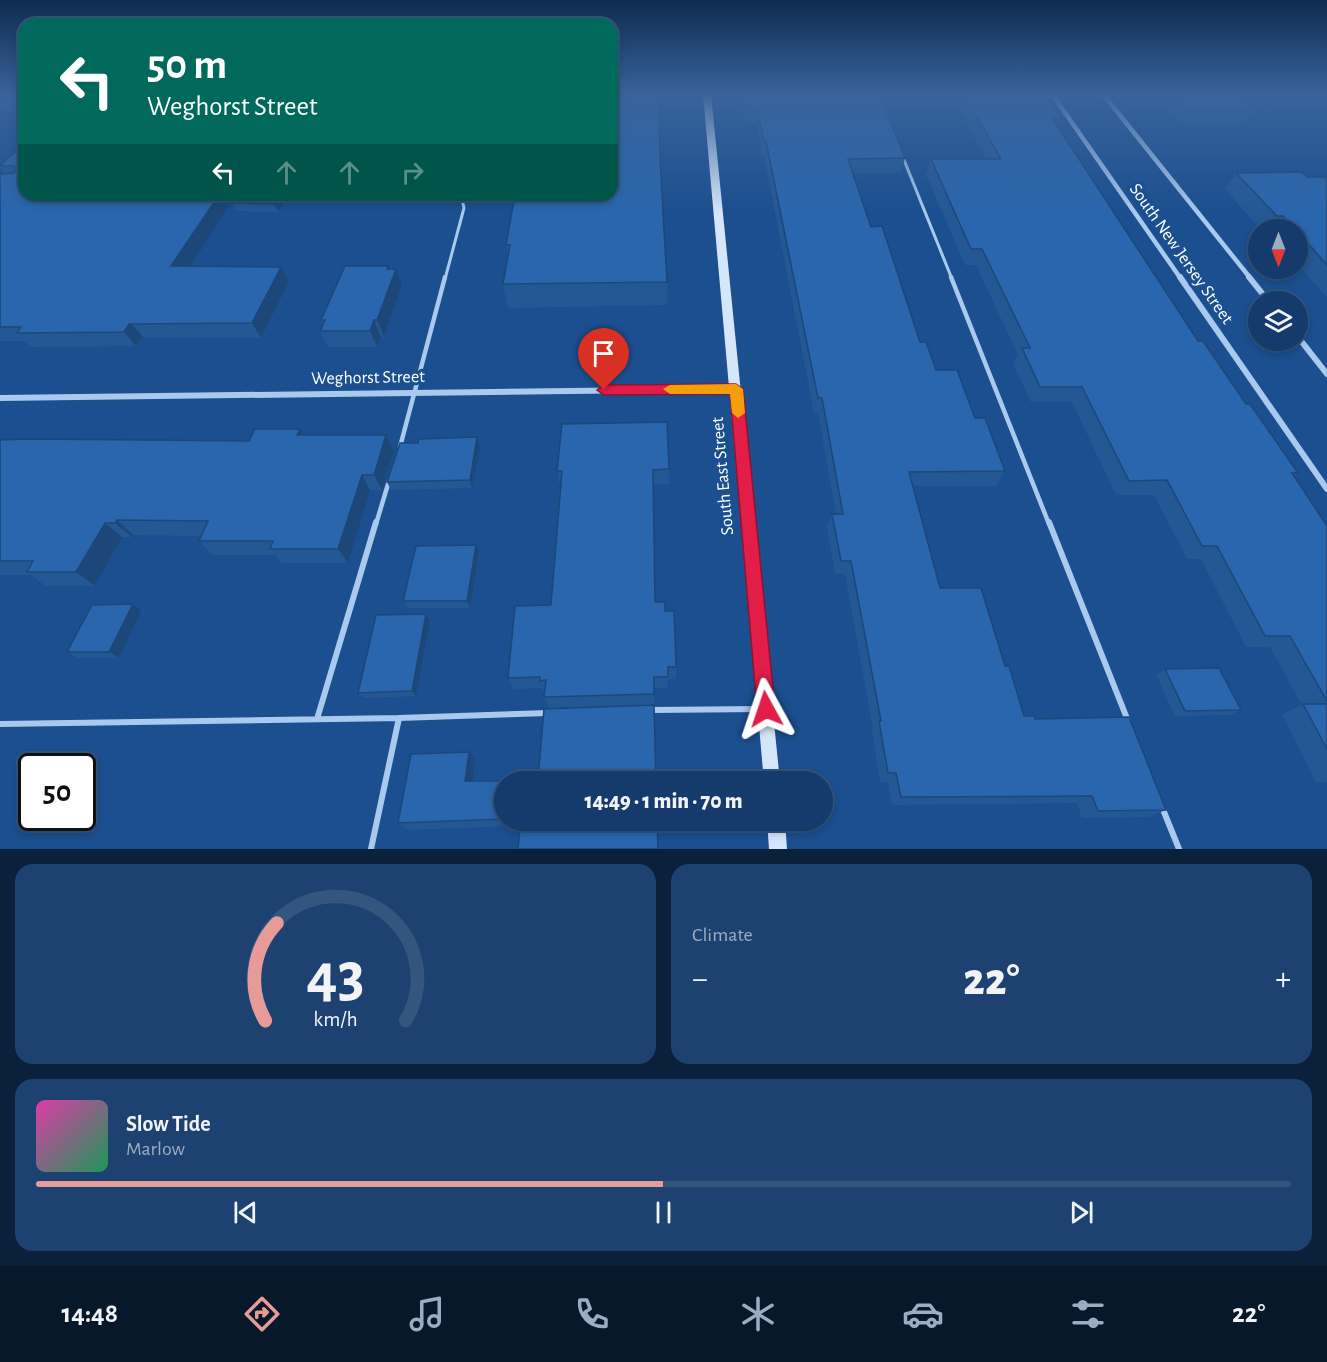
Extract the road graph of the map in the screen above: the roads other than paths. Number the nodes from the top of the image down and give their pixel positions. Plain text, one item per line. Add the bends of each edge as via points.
1 (711, 134) edge
2 (1080, 134) edge
3 (1135, 134) edge
4 (900, 148) edge
5 (462, 201) edge
6 (1260, 291) edge
7 (1308, 350) edge
8 (1327, 374) edge
9 (736, 389) junction
10 (414, 393) junction
11 (0, 398) edge
12 (399, 450) edge
13 (392, 473) edge
14 (1327, 489) edge
15 (766, 709) junction
16 (638, 710) edge
17 (554, 713) edge
18 (399, 718) junction
19 (317, 719) junction
20 (0, 724) edge
21 (1131, 728) edge
22 (771, 771) edge
23 (1161, 805) edge
24 (777, 831) edge
25 (371, 849) edge
26 (778, 849) edge
27 (1179, 849) edge

1 - 9 main road, South East Street
2 - 14 street, South New Jersey Street
3 - 6 street, South New Jersey Street
4 - 21 lane
5 - 10 lane via 464,208
7 - 8 street
9 - 10 street, Weghorst Street
9 - 15 main road, South East Street
10 - 11 street, Weghorst Street
10 - 12 lane
13 - 19 lane
15 - 16 lane
15 - 22 main road, South East Street
17 - 18 lane
18 - 19 lane
18 - 25 lane
19 - 20 lane
23 - 27 lane
24 - 26 main road

